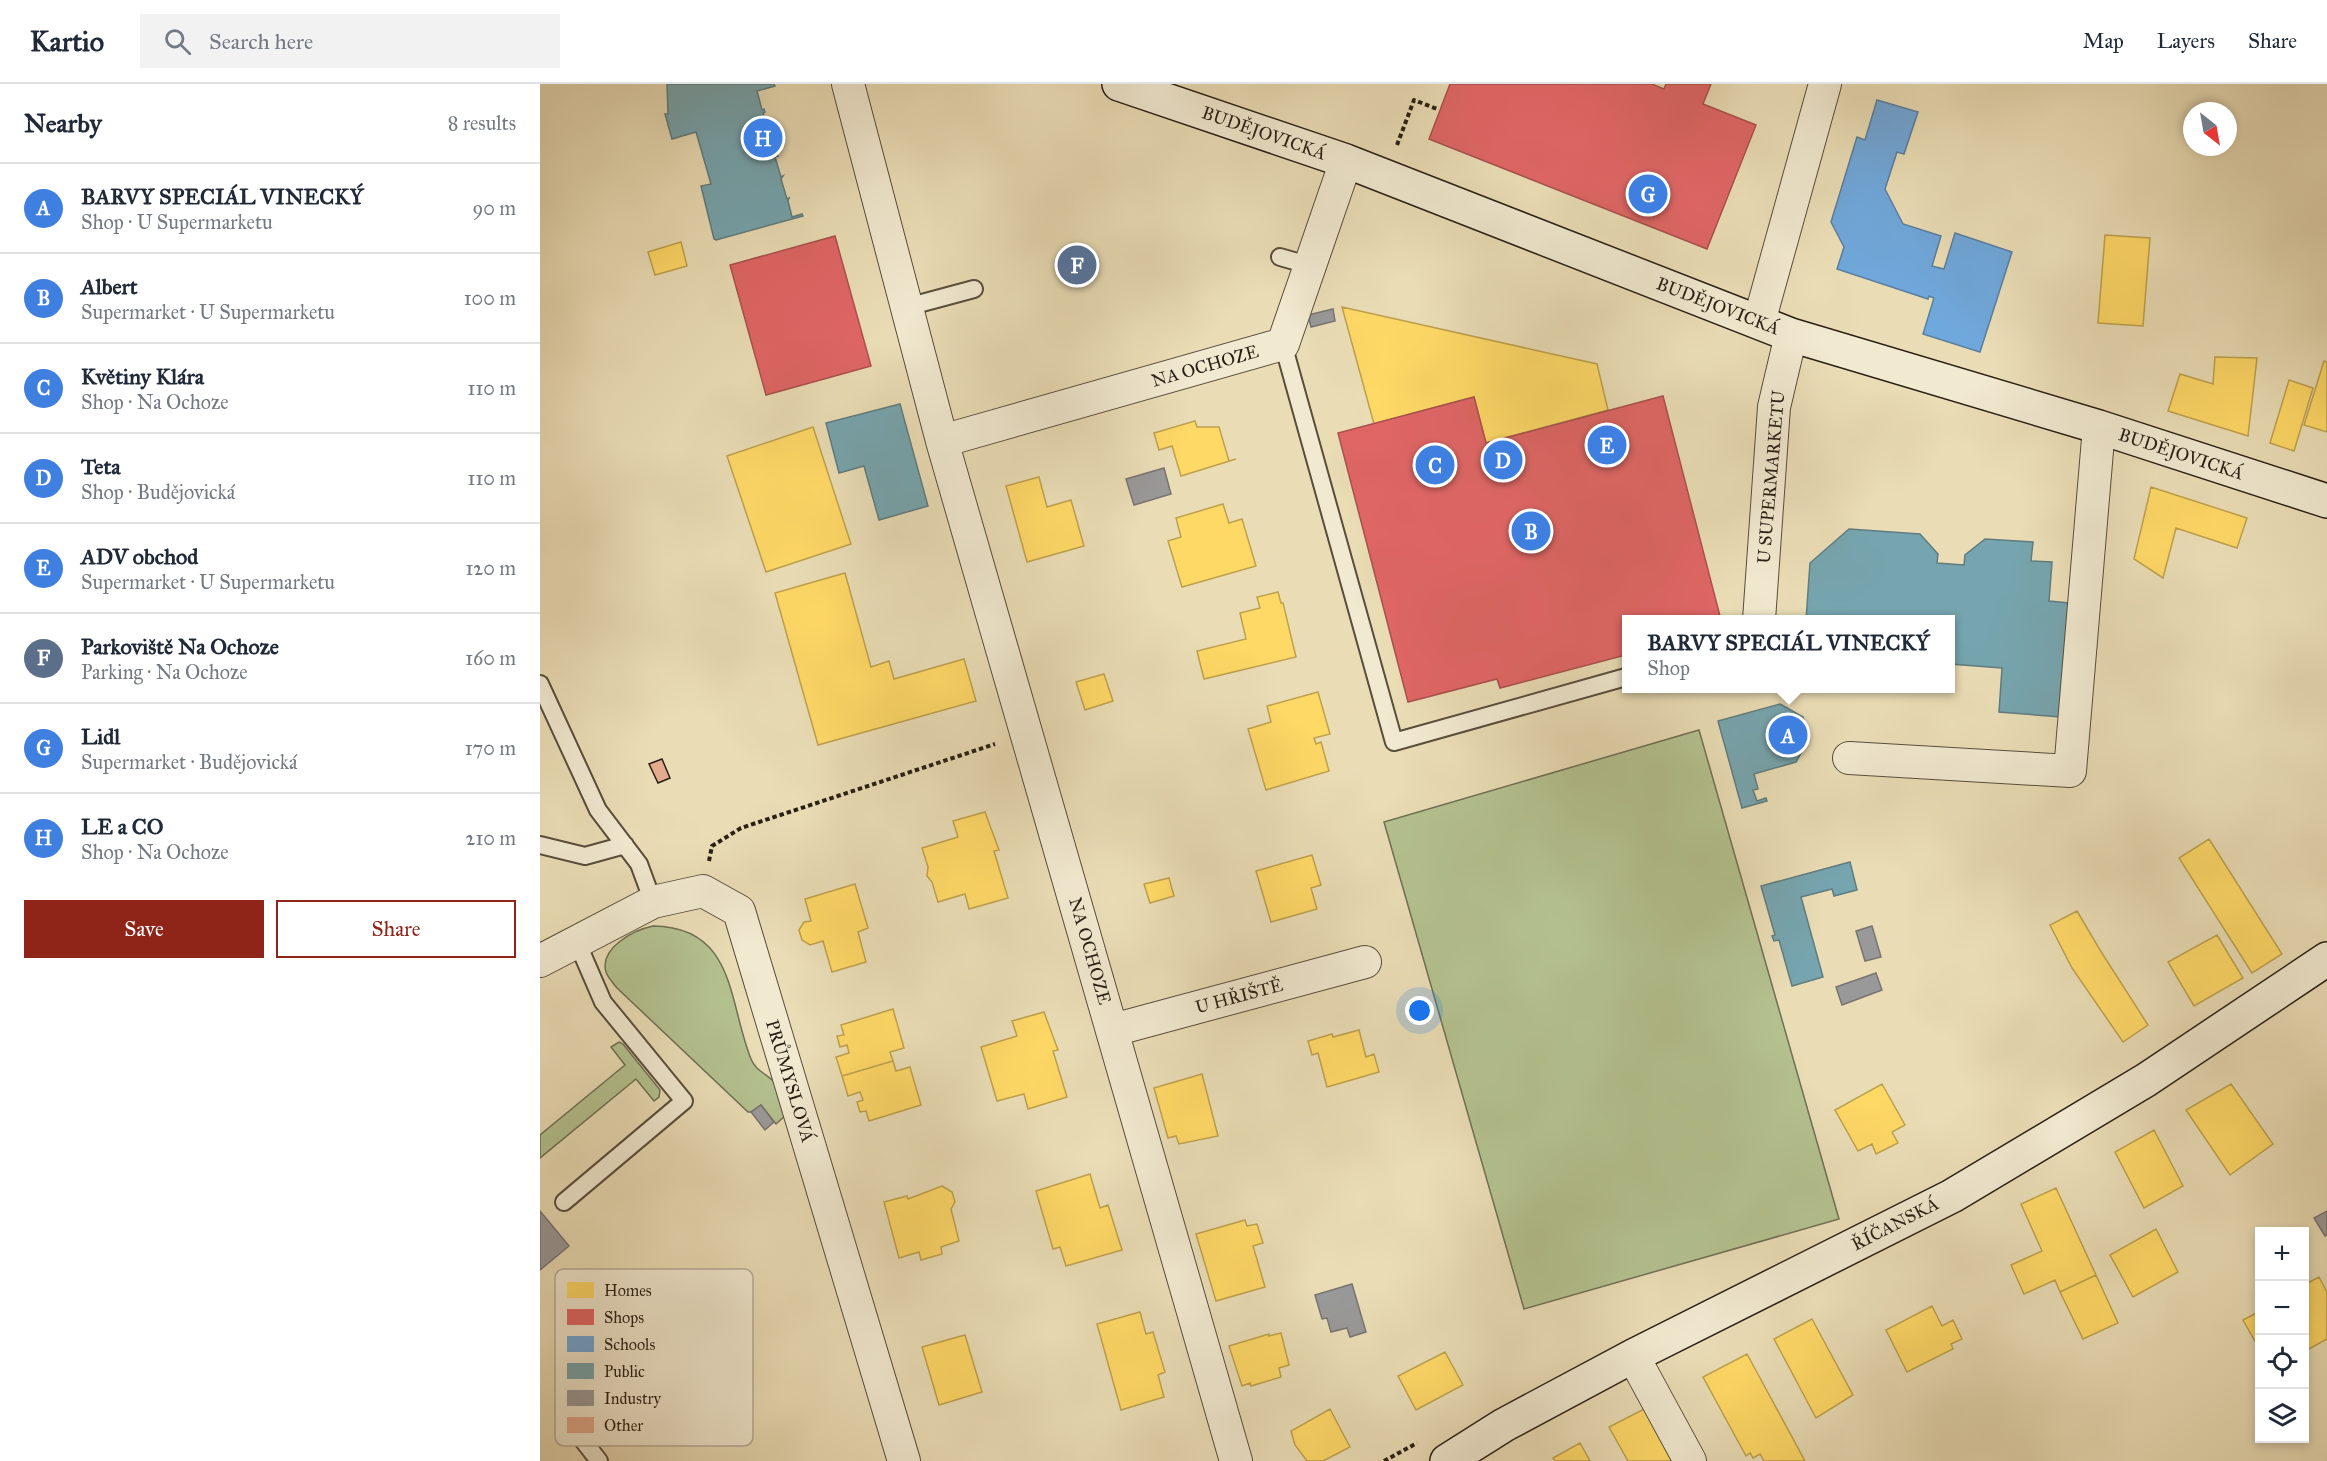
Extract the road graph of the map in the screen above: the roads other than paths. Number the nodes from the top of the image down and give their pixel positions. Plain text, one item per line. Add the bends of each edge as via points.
1 (848, 84) edge
2 (1119, 84) edge
3 (1825, 84) edge
4 (1346, 161) junction
5 (974, 289) dead end
6 (907, 307) junction
7 (1759, 322) junction
8 (1791, 335) junction
9 (1282, 344) junction
10 (2099, 427) junction
11 (942, 441) junction
12 (2327, 501) edge
13 (1759, 615) edge
14 (1622, 678) edge
15 (540, 684) edge
16 (1849, 758) dead end
17 (540, 845) edge
18 (625, 845) junction
19 (653, 902) junction
20 (577, 942) junction
21 (2327, 959) edge
22 (540, 961) edge
23 (1365, 962) dead end
24 (1113, 1030) junction
25 (564, 1202) dead end
26 (1633, 1356) junction
27 (587, 1446) edge
28 (599, 1461) edge
29 (904, 1461) edge
30 (1236, 1461) edge
31 (1447, 1461) edge
32 (1690, 1461) edge

1 - 6 street, NA OCHOZE
2 - 4 main road, BUDĚJOVICKÁ
3 - 7 street
4 - 7 main road, BUDĚJOVICKÁ
4 - 9 street, NA OCHOZE via 1294,261
5 - 6 lane
6 - 11 street, NA OCHOZE
7 - 8 main road, BUDĚJOVICKÁ
8 - 10 main road, BUDĚJOVICKÁ
8 - 13 street, U SUPERMARKETU via 1774,407
9 - 11 street, NA OCHOZE
9 - 14 lane via 1394,742
10 - 12 main road, BUDĚJOVICKÁ
10 - 16 street via 2070,771
11 - 24 street, NA OCHOZE
15 - 18 lane via 598,810
17 - 18 lane via 585,856
18 - 19 lane via 639,864
19 - 20 street
19 - 29 street, PRŮMYSLOVÁ via 703,891 738,911
20 - 22 street
20 - 25 lane via 603,1002 684,1101
21 - 26 main road, ŘÍČANSKÁ via 2146,1080 1952,1196
23 - 24 street, U HŘIŠTĚ
24 - 30 street, NA OCHOZE
26 - 31 main road, ŘÍČANSKÁ via 1504,1425
26 - 32 street
27 - 28 lane

